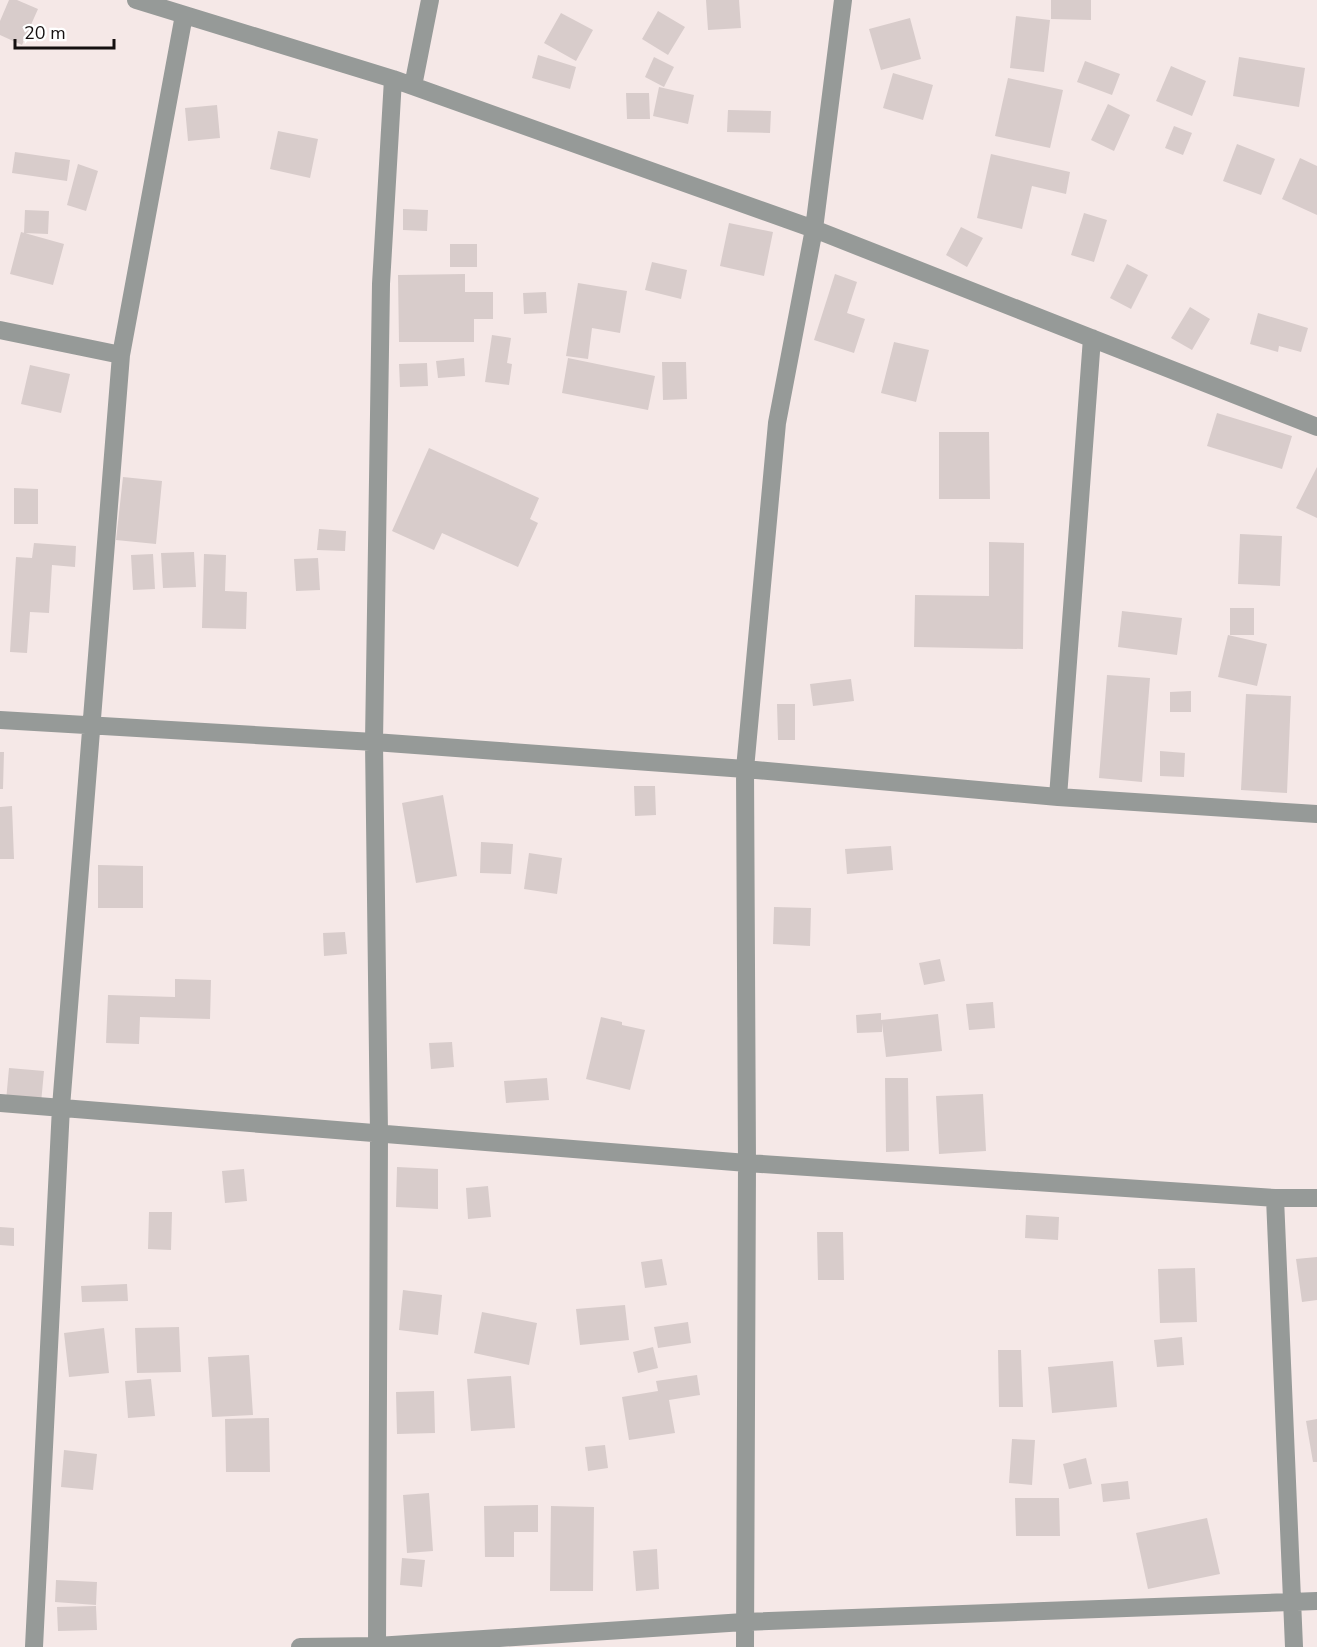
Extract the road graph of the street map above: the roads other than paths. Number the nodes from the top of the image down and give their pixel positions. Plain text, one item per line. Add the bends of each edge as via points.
1 (136, 0) edge
2 (430, 0) edge
3 (843, 0) edge
4 (184, 15) junction
5 (393, 79) junction
6 (413, 86) junction
7 (813, 229) junction
8 (0, 330) edge
9 (1092, 338) junction
10 (121, 355) junction
11 (1317, 427) edge
12 (0, 720) edge
13 (91, 724) junction
14 (375, 742) junction
15 (745, 769) junction
16 (1058, 797) junction
17 (1317, 813) edge
18 (0, 1103) edge
19 (61, 1107) junction
20 (379, 1132) junction
21 (747, 1163) junction
22 (1275, 1198) junction
23 (1317, 1198) edge
24 (1317, 1601) edge
25 (1292, 1602) junction
26 (744, 1622) junction
27 (34, 1647) edge
28 (300, 1647) edge
29 (377, 1647) edge
30 (745, 1647) edge
31 (1294, 1647) edge

1 - 4 street
2 - 6 street
3 - 7 street
4 - 5 street
4 - 10 street
5 - 6 street
5 - 14 street via 381,284
6 - 7 street
7 - 9 street
7 - 15 street via 777,423
8 - 10 street
9 - 11 street
9 - 16 street
10 - 13 street
12 - 13 street
13 - 14 street
13 - 19 street
14 - 15 street
14 - 20 street
15 - 16 street
15 - 21 street
16 - 17 street
18 - 19 street
19 - 20 street
19 - 27 street
20 - 21 street
20 - 29 street
21 - 22 street
21 - 26 street
22 - 23 street
22 - 25 street
24 - 25 street
25 - 26 street
25 - 31 street
26 - 29 street
26 - 30 street
28 - 29 street

